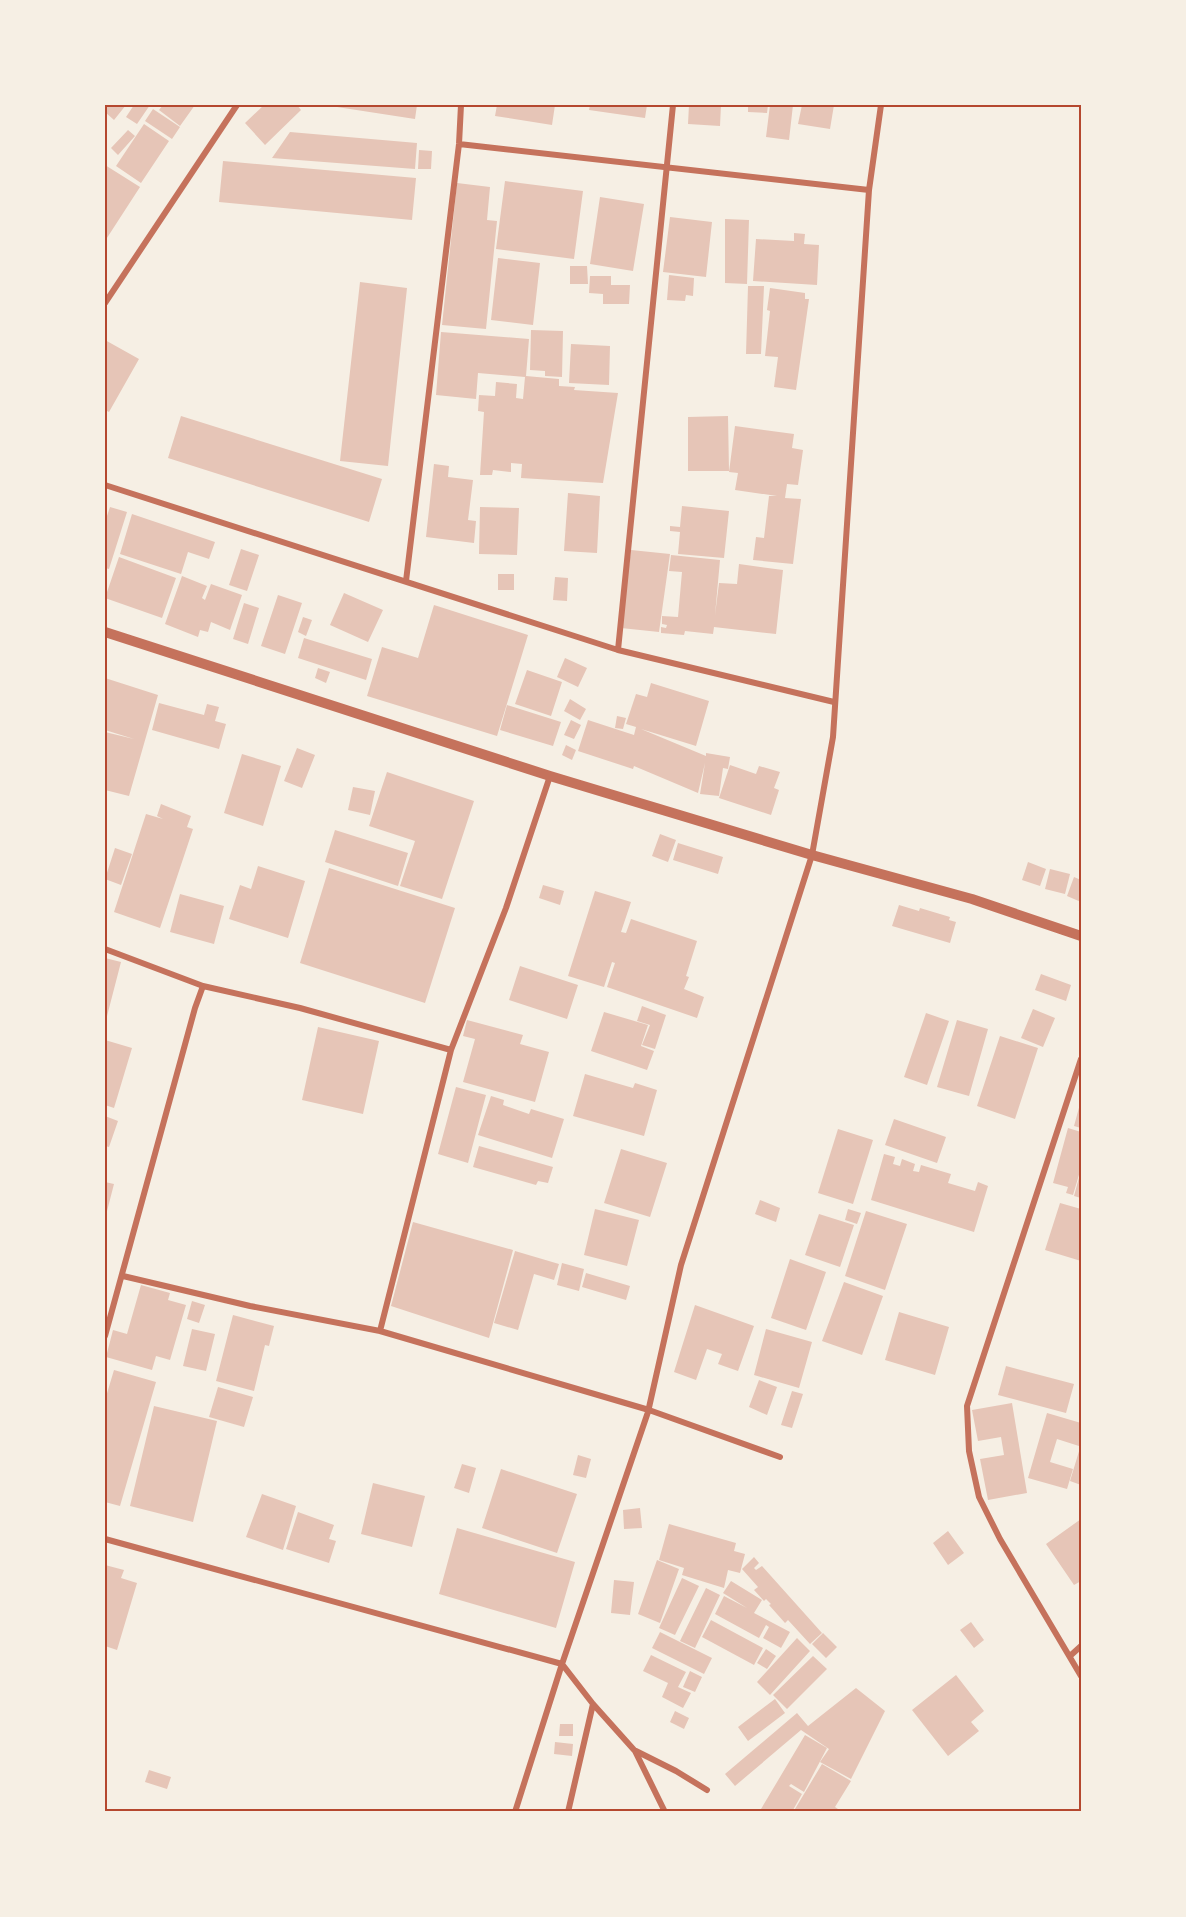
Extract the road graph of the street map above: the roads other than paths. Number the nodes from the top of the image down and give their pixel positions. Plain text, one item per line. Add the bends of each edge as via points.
1 (237, 105) edge
2 (461, 105) edge
3 (673, 105) edge
4 (881, 105) edge
5 (459, 144) junction
6 (668, 166) junction
7 (869, 190) junction
8 (105, 303) edge
9 (105, 485) edge
10 (406, 581) junction
11 (105, 632) edge
12 (618, 650) junction
13 (834, 702) junction
14 (550, 776) junction
15 (812, 855) junction
16 (1081, 936) edge
17 (105, 949) edge
18 (203, 986) junction
19 (451, 1050) junction
20 (1081, 1059) edge
21 (123, 1276) junction
22 (380, 1330) junction
23 (105, 1336) edge
24 (649, 1410) junction
25 (780, 1457) dead end
26 (105, 1539) edge
27 (1081, 1646) edge
28 (1070, 1656) junction
29 (562, 1664) junction
30 (1081, 1676) edge
31 (593, 1704) junction
32 (635, 1751) junction
33 (707, 1790) dead end
34 (515, 1812) edge
35 (568, 1812) edge
36 (665, 1812) edge

1 - 8 street
2 - 5 street
3 - 6 street
4 - 7 street
5 - 6 street
5 - 10 street
6 - 7 street
6 - 12 street
7 - 13 street
9 - 10 street
10 - 12 street
11 - 14 street
12 - 13 street
13 - 15 street via 833,737
14 - 15 street
14 - 19 street via 506,908
15 - 16 street via 972,899
15 - 24 street via 681,1265
17 - 18 street
18 - 19 street
18 - 21 street
19 - 22 street
20 - 28 street via 967,1406 969,1451 979,1497
21 - 22 street via 250,1306
21 - 23 street
22 - 24 street
24 - 25 street
24 - 29 street
26 - 29 street
27 - 28 street
28 - 30 street
29 - 31 street
29 - 34 street
31 - 32 street
31 - 35 street
32 - 33 street
32 - 36 street

